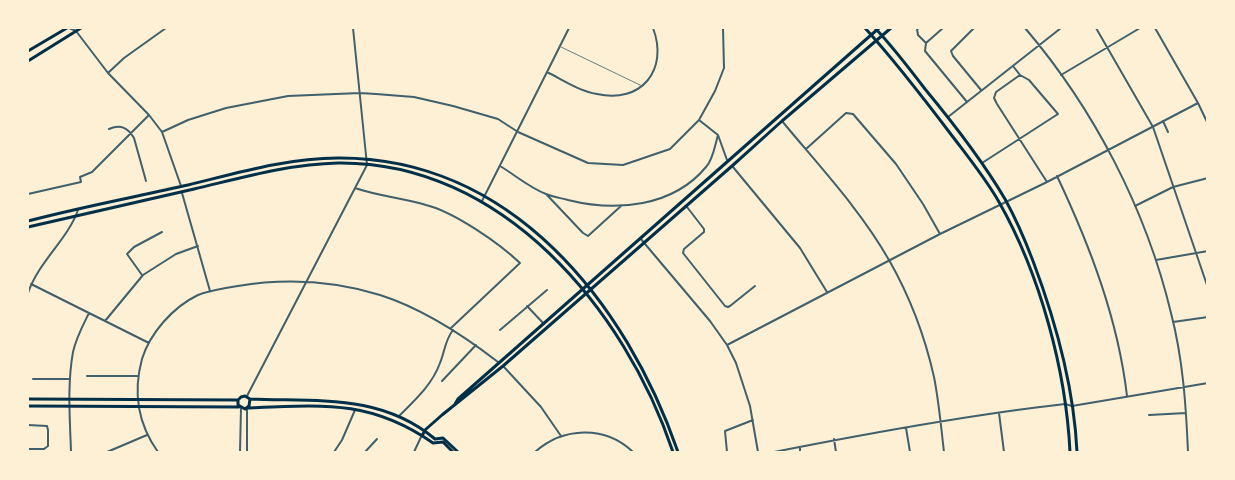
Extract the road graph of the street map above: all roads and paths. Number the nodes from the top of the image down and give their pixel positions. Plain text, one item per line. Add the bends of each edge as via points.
1 (68, 28) edge
2 (81, 28) edge
3 (166, 28) edge
4 (354, 28) edge
5 (569, 28) edge
6 (652, 28) edge
7 (723, 28) edge
8 (865, 28) edge
9 (877, 28) edge
10 (891, 28) edge
11 (919, 28) edge
12 (943, 28) edge
13 (974, 28) edge
14 (1026, 28) edge
15 (1061, 28) edge
16 (1096, 28) edge
17 (1140, 28) edge
18 (1155, 28) edge
19 (76, 31) junction
20 (872, 35) junction
21 (882, 35) junction
22 (876, 40) junction
23 (926, 43) junction
24 (1040, 45) junction
25 (1107, 47) junction
26 (28, 51) edge
27 (28, 61) edge
28 (1013, 66) junction
29 (548, 72) junction
30 (108, 73) junction
31 (1020, 75) junction
32 (1061, 75) junction
33 (981, 90) junction
34 (360, 93) junction
35 (966, 102) junction
36 (1198, 103) junction
37 (149, 115) junction
38 (948, 117) junction
39 (699, 120) junction
40 (782, 121) junction
41 (1163, 121) junction
42 (1208, 124) edge
43 (1153, 127) junction
44 (109, 129) dead end
45 (162, 132) junction
46 (518, 132) junction
47 (1168, 132) dead end
48 (131, 133) junction
49 (718, 135) junction
50 (1020, 140) junction
51 (806, 150) junction
52 (1108, 150) junction
53 (365, 158) junction
54 (727, 160) junction
55 (982, 163) junction
56 (367, 165) junction
57 (500, 166) junction
58 (732, 166) junction
59 (1057, 176) junction
60 (1208, 178) edge
61 (146, 181) dead end
62 (1047, 182) junction
63 (181, 186) junction
64 (1173, 187) junction
65 (355, 188) junction
66 (182, 192) junction
67 (28, 194) edge
68 (547, 195) junction
69 (485, 196) junction
70 (482, 201) junction
71 (1006, 201) junction
72 (1000, 203) junction
73 (621, 206) junction
74 (686, 206) junction
75 (1135, 206) junction
76 (78, 208) junction
77 (76, 216) junction
78 (28, 221) edge
79 (28, 227) edge
80 (162, 232) dead end
81 (940, 234) junction
82 (640, 238) junction
83 (644, 242) junction
84 (198, 246) junction
85 (1208, 251) edge
86 (1196, 253) junction
87 (889, 260) junction
88 (1156, 260) junction
89 (143, 275) junction
90 (308, 281) junction
91 (31, 284) junction
92 (755, 286) dead end
93 (588, 288) junction
94 (1208, 288) edge
95 (546, 290) dead end
96 (210, 291) junction
97 (583, 291) junction
98 (827, 292) junction
99 (28, 293) edge
100 (586, 294) junction
101 (527, 306) junction
102 (89, 313) junction
103 (1208, 317) edge
104 (105, 321) junction
105 (1173, 322) junction
106 (544, 324) junction
107 (452, 329) junction
108 (500, 330) dead end
109 (149, 343) junction
110 (476, 345) junction
111 (727, 345) junction
112 (500, 363) junction
113 (503, 366) junction
114 (87, 376) dead end
115 (138, 376) junction
116 (33, 379) dead end
117 (70, 379) junction
118 (442, 381) dead end
119 (1208, 383) edge
120 (1185, 386) junction
121 (1127, 396) junction
122 (248, 398) junction
123 (28, 400) edge
124 (70, 400) junction
125 (137, 400) junction
126 (238, 400) junction
127 (1065, 404) junction
128 (454, 405) junction
129 (28, 406) edge
130 (70, 406) junction
131 (1072, 406) junction
132 (138, 408) junction
133 (240, 408) junction
134 (247, 408) junction
135 (355, 408) junction
136 (999, 412) junction
137 (1186, 413) junction
138 (1149, 415) dead end
139 (398, 416) junction
140 (753, 420) junction
141 (941, 422) junction
142 (28, 426) edge
143 (906, 428) junction
144 (425, 430) junction
145 (147, 435) junction
146 (422, 436) junction
147 (561, 436) junction
148 (377, 439) dead end
149 (834, 439) junction
150 (800, 447) junction
151 (28, 449) edge
152 (71, 452) edge
153 (107, 452) edge
154 (158, 452) edge
155 (240, 452) edge
156 (247, 452) edge
157 (334, 452) edge
158 (365, 452) edge
159 (414, 452) edge
160 (453, 452) edge
161 (458, 452) edge
162 (536, 452) edge
163 (632, 452) edge
164 (673, 452) edge
165 (678, 452) edge
166 (727, 452) edge
167 (758, 452) edge
168 (774, 452) edge
169 (800, 452) edge
170 (836, 452) edge
171 (910, 452) edge
172 (944, 452) edge
173 (1004, 452) edge
174 (1070, 452) edge
175 (1077, 452) edge
176 (1188, 452) edge

1 - 19 street
1 - 26 main road
2 - 19 main road
3 - 30 street
4 - 34 street
5 - 29 street
6 - 29 street via 657,38 657,62 649,79 630,93 618,96 595,94
7 - 39 street via 724,68
8 - 20 main road
9 - 20 main road
9 - 21 main road
10 - 21 main road
11 - 23 street via 918,35
12 - 23 street
13 - 33 street via 951,51
14 - 24 street
15 - 24 street
16 - 25 street
17 - 25 street
18 - 36 street
19 - 27 main road
19 - 30 street
20 - 22 main road
20 - 54 main road
21 - 22 main road
21 - 38 main road
22 - 40 main road
22 - 72 main road via 938,116
23 - 35 street via 925,50
24 - 28 street
24 - 32 street
25 - 32 street
25 - 43 street
28 - 31 street
28 - 33 street
29 - 46 street
30 - 37 street
31 - 50 street via 996,92 994,98
31 - 50 street via 1029,80 1058,114
32 - 52 street via 1085,108
33 - 35 street
34 - 45 street via 288,96 226,108
34 - 46 street via 414,97 453,106 498,119
34 - 53 street
35 - 38 street
36 - 41 street
36 - 42 street
37 - 45 street
37 - 48 street
38 - 55 main road
39 - 46 street via 670,148 623,165 588,163
39 - 49 street
40 - 51 street
40 - 58 main road
41 - 43 street
41 - 47 street
43 - 52 street
43 - 64 street
44 - 48 street via 123,126
45 - 63 street
46 - 57 street
48 - 61 street
48 - 67 street via 92,172 80,177 81,182
49 - 54 street
49 - 73 street via 708,166 688,185 645,203
50 - 55 street
50 - 62 street
51 - 81 street via 846,113 853,114 896,164
51 - 87 street via 837,185
52 - 59 street
52 - 75 street
53 - 56 street
53 - 63 main road via 293,161
53 - 69 main road via 446,177
54 - 82 main road
55 - 71 main road
56 - 65 street
56 - 66 main road via 339,163 294,167
56 - 70 main road via 411,172
57 - 68 street
57 - 69 street
58 - 74 main road
58 - 98 street via 800,248
59 - 62 street
59 - 121 street via 1082,230 1104,291
60 - 64 street
62 - 71 street
63 - 66 street
63 - 76 main road
64 - 75 street
64 - 86 street
65 - 90 street
65 - 107 street via 428,205 464,222 520,263
66 - 77 main road
66 - 84 street
68 - 73 street via 584,204
68 - 73 street via 588,236
69 - 70 street
69 - 93 main road via 538,233
70 - 97 main road via 526,231
71 - 72 street
71 - 131 main road via 1025,240 1048,302
72 - 81 street
72 - 127 main road via 1037,288 1053,340
74 - 83 main road
74 - 92 street via 704,232 683,253 725,306 730,306
75 - 88 street
76 - 77 street
76 - 78 main road
77 - 79 main road
77 - 91 street
80 - 89 street via 127,254
81 - 87 street
82 - 83 street
82 - 93 main road
83 - 93 main road
83 - 111 street
84 - 89 street via 176,254
84 - 96 street
85 - 86 street
86 - 88 street
86 - 94 street
87 - 98 street
87 - 141 street via 923,338 934,376
88 - 105 street
89 - 104 street
90 - 96 street via 276,281
90 - 107 street via 382,296
90 - 122 street
91 - 99 street
91 - 102 street
93 - 97 main road
93 - 100 main road
93 - 165 main road via 646,375
95 - 101 street
96 - 109 street via 183,304
97 - 100 main road
97 - 106 main road
98 - 111 street
100 - 113 main road
100 - 164 main road via 641,377
101 - 106 street
101 - 108 street
102 - 104 street
102 - 117 street via 77,338
103 - 105 street
104 - 109 street
105 - 120 street
106 - 112 main road
107 - 110 street
107 - 139 street via 428,386
109 - 115 street
110 - 112 street
110 - 118 street
111 - 140 street via 743,382
112 - 113 street
112 - 128 main road
113 - 128 main road
113 - 147 street via 541,407
114 - 115 street
115 - 125 street
116 - 117 street
117 - 124 street
119 - 120 street
120 - 121 street
120 - 137 street
121 - 131 street
122 - 126 main road via 243,396
122 - 134 main road via 250,405
122 - 139 main road via 350,402
123 - 124 main road
124 - 125 main road
124 - 130 street
125 - 126 main road
125 - 132 street
126 - 133 main road
127 - 131 street
127 - 136 street
127 - 174 main road
128 - 144 main road
129 - 130 main road
130 - 132 main road
130 - 152 street
131 - 175 main road
132 - 133 main road
132 - 145 street
133 - 134 main road
133 - 155 street
134 - 135 main road
134 - 156 street
135 - 146 main road via 386,417
135 - 157 street
136 - 141 street
136 - 173 street
137 - 138 street
137 - 176 street
139 - 144 main road
140 - 166 street via 725,431
140 - 167 street
141 - 143 street
141 - 172 street
142 - 151 street via 47,426 48,444 44,449
143 - 149 street
143 - 171 street
144 - 146 main road
144 - 161 main road via 435,438 443,438
145 - 153 street
145 - 154 street
146 - 159 street
146 - 160 main road via 433,443 443,442
147 - 162 street
147 - 163 street via 597,434 614,439
148 - 158 street
149 - 150 street
149 - 170 street
150 - 168 street
150 - 169 street

